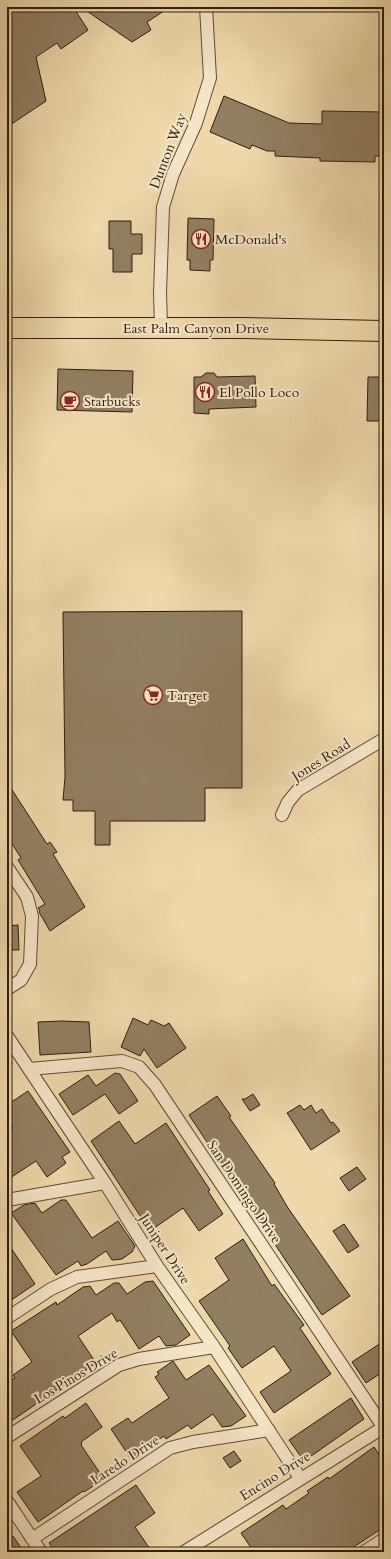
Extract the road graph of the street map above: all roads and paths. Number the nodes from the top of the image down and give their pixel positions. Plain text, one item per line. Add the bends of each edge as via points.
1 (207, 8) edge
2 (7, 328) edge
3 (161, 328) junction
4 (384, 331) edge
5 (384, 739) edge
6 (282, 815) dead end
7 (7, 867) edge
8 (7, 988) edge
9 (7, 1036) edge
10 (29, 1069) junction
11 (105, 1182) junction
12 (7, 1200) edge
13 (156, 1266) junction
14 (7, 1318) edge
15 (214, 1347) junction
16 (384, 1427) edge
17 (269, 1430) junction
18 (7, 1437) edge
19 (300, 1478) junction
20 (7, 1501) edge
21 (32, 1538) junction
22 (384, 1539) edge
23 (40, 1552) edge
24 (184, 1552) edge
25 (364, 1552) edge

1 - 3 street, Dunton Way via 210,78 196,123 173,174 163,207
2 - 3 main road, East Palm Canyon Drive
3 - 4 main road, East Palm Canyon Drive
5 - 6 street, Jones Road via 298,790
7 - 8 street via 27,896 32,916 30,964 21,980
9 - 10 street, Juniper Drive
10 - 11 street, Juniper Drive
10 - 16 street, San Domingo Drive via 122,1061 139,1068 155,1085
11 - 12 street
11 - 13 street, Juniper Drive
13 - 14 street via 77,1278 51,1289
13 - 15 street, Juniper Drive
15 - 17 street, Juniper Drive
15 - 18 street, Los Pinos Drive via 139,1359 119,1365
16 - 19 street, Encino Drive
17 - 19 street, Juniper Drive
17 - 21 street, Laredo Drive via 170,1448
19 - 24 street, Encino Drive
20 - 21 street
21 - 23 street
22 - 25 street

